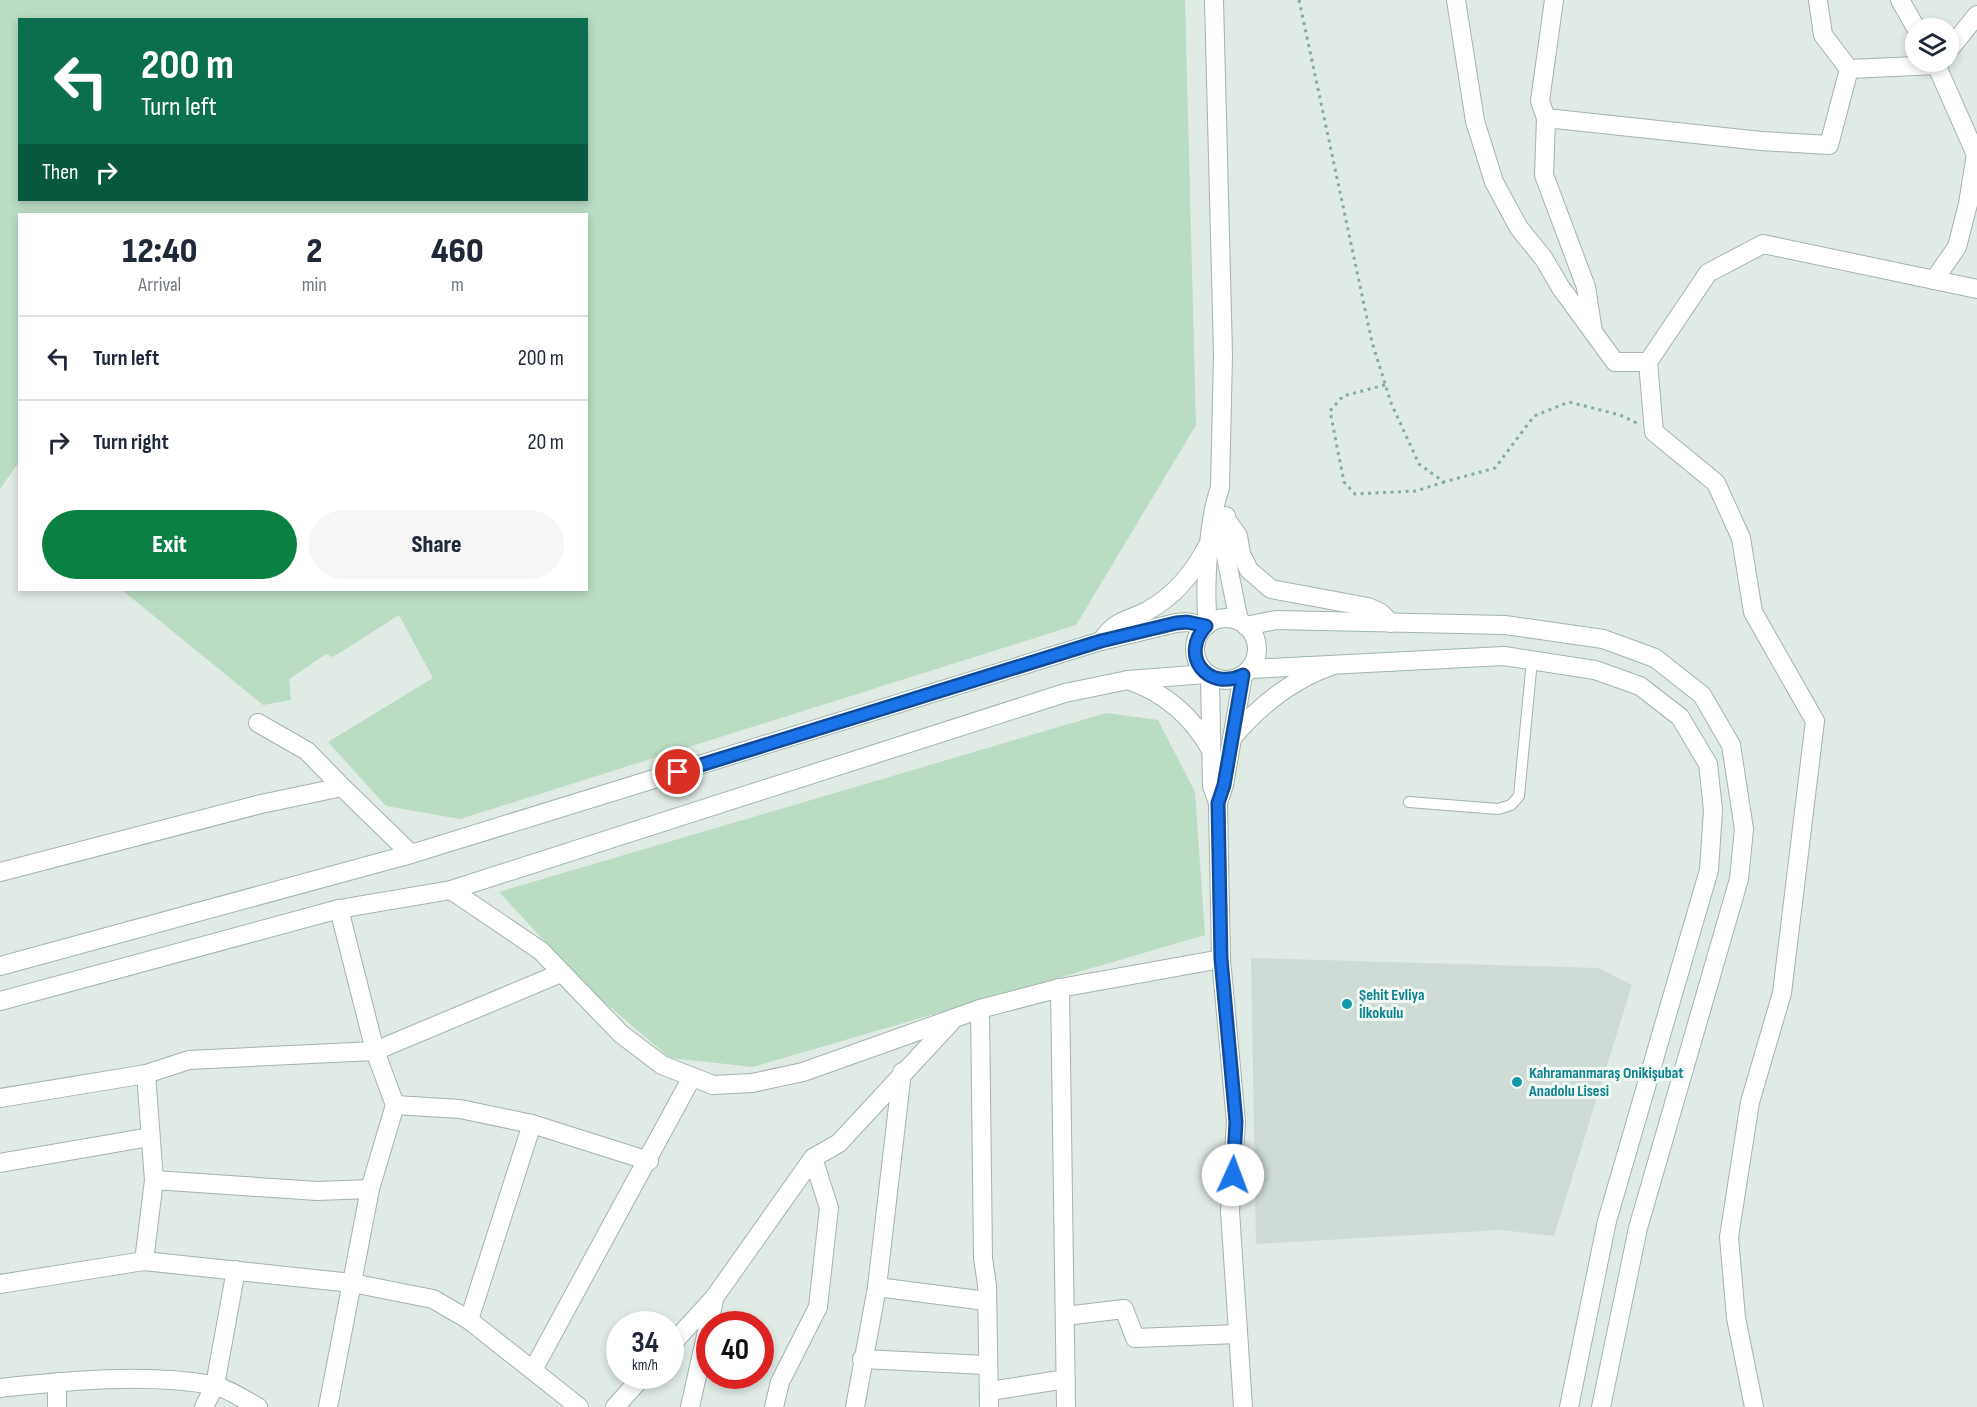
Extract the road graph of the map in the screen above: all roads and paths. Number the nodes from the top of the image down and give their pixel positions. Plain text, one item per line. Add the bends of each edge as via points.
1 (1214, 0) edge
2 (1299, 0) edge
3 (1456, 0) edge
4 (1554, 0) edge
5 (1818, 0) edge
6 (1900, 0) edge
7 (1977, 15) edge
8 (1910, 18) edge
9 (1959, 37) edge
10 (1905, 63) edge
11 (1849, 69) junction
12 (1944, 72) edge
13 (1546, 118) junction
14 (1976, 156) edge
15 (1934, 280) junction
16 (1977, 289) edge
17 (1593, 332) junction
18 (1648, 362) junction
19 (1385, 385) junction
20 (1654, 432) junction
21 (1443, 482) junction
22 (1220, 488) junction
23 (1226, 519) junction
24 (1211, 538) junction
25 (1243, 623) junction
26 (1390, 623) junction
27 (1207, 625) junction
28 (1101, 641) junction
29 (1532, 660) junction
30 (1341, 662) junction
31 (1247, 672) junction
32 (1208, 675) junction
33 (1128, 680) junction
34 (258, 723) dead end
35 (1232, 738) junction
36 (1211, 750) junction
37 (342, 787) junction
38 (1409, 802) dead end
39 (1218, 803) junction
40 (411, 854) junction
41 (0, 872) edge
42 (451, 890) junction
43 (339, 909) junction
44 (1221, 959) junction
45 (0, 966) edge
46 (561, 973) junction
47 (1060, 988) junction
48 (0, 1001) edge
49 (980, 1009) junction
50 (953, 1020) junction
51 (375, 1051) junction
52 (903, 1072) junction
53 (146, 1074) junction
54 (692, 1077) junction
55 (0, 1098) edge
56 (394, 1105) junction
57 (532, 1124) junction
58 (150, 1137) junction
59 (813, 1158) junction
60 (649, 1161) junction
61 (0, 1163) edge
62 (154, 1180) junction
63 (370, 1189) junction
64 (144, 1261) junction
65 (236, 1270) junction
66 (352, 1283) junction
67 (0, 1284) edge
68 (877, 1287) junction
69 (714, 1298) junction
70 (986, 1301) junction
71 (1065, 1316) junction
72 (468, 1320) junction
73 (684, 1331) edge
74 (1238, 1334) junction
75 (862, 1359) junction
76 (986, 1365) junction
77 (533, 1370) junction
78 (1066, 1378) junction
79 (57, 1382) junction
80 (214, 1385) junction
81 (0, 1388) edge
82 (632, 1389) edge
83 (990, 1399) edge
84 (57, 1407) edge
85 (204, 1407) edge
86 (258, 1407) edge
87 (328, 1407) edge
88 (579, 1407) edge
89 (615, 1407) edge
90 (690, 1407) edge
91 (774, 1407) edge
92 (855, 1407) edge
93 (1066, 1407) edge
94 (1243, 1407) edge
95 (1569, 1407) edge
96 (1601, 1407) edge
97 (1754, 1407) edge

1 - 22 street via 1223,354
2 - 19 path via 1372,342
3 - 17 street via 1475,121 1494,182 1519,228 1545,258
4 - 13 street via 1540,101
5 - 11 street via 1823,35
6 - 8 street
7 - 9 street
10 - 11 street
11 - 13 street via 1829,145
12 - 14 street
13 - 17 street via 1544,175 1586,287
14 - 15 street via 1957,247
15 - 16 street
15 - 18 street via 1763,244 1708,273
17 - 18 street via 1615,362
18 - 20 street
19 - 21 path via 1419,464
19 - 21 path via 1342,396 1330,411 1344,482 1355,494 1416,491
20 - 21 path via 1620,415 1569,402 1534,416 1495,468
20 - 97 street via 1716,483 1741,538 1753,612 1815,721 1782,993 1750,1102 1729,1237 1736,1318
22 - 23 street
22 - 24 street via 1213,506
23 - 25 street via 1226,557
23 - 26 street via 1238,536 1245,562 1263,584 1281,593 1368,607
24 - 27 street
24 - 28 street via 1195,568 1175,591 1149,610 1113,625
25 - 26 street
25 - 27 street via 1223,618
25 - 31 street via 1256,642 1257,651
26 - 96 street via 1505,625 1603,639 1645,654 1702,695 1731,745 1744,829 1739,879 1638,1228
27 - 28 street via 1176,623
27 - 32 street via 1200,632 1195,650 1196,659
28 - 40 street
29 - 30 street via 1504,656
29 - 38 lane via 1519,796 1515,801 1498,808
29 - 95 street via 1595,670 1640,686 1680,717 1708,764 1713,810 1709,870 1607,1221
30 - 31 street
30 - 35 street via 1318,670 1278,694
31 - 32 street via 1227,680
31 - 35 street
32 - 33 street
32 - 36 street
33 - 36 street via 1156,692 1181,710
33 - 42 street via 1065,693
34 - 37 street via 307,751
35 - 39 street
36 - 39 street via 1212,786
37 - 40 street
37 - 41 street via 261,804
39 - 44 street
40 - 45 street
42 - 43 street
42 - 46 street via 541,951
43 - 48 street
43 - 51 street
44 - 47 street
44 - 74 street via 1236,1122 1230,1211
46 - 51 street
46 - 54 street via 621,1035 662,1065
47 - 49 street
47 - 71 street
49 - 50 street
49 - 70 street
50 - 52 street
50 - 54 street via 803,1072 752,1083 713,1085
51 - 53 street via 189,1060
51 - 56 street
52 - 59 street via 839,1143
52 - 68 street
53 - 55 street
53 - 58 street
54 - 60 street
56 - 57 street via 460,1109
56 - 63 street
57 - 60 street
57 - 72 street
58 - 61 street
58 - 62 street
59 - 69 street
59 - 91 street via 829,1208 818,1308 780,1382
60 - 77 street
62 - 63 street via 317,1191
62 - 64 street
63 - 66 street
64 - 65 street
64 - 67 street
65 - 66 street
65 - 80 street
66 - 72 street via 433,1299
66 - 87 street
68 - 70 street
68 - 75 street
69 - 73 street
69 - 90 street
70 - 76 street
71 - 74 street via 1124,1309 1135,1338
71 - 78 street
72 - 77 street
74 - 94 street
75 - 76 street
75 - 92 street
76 - 83 street
77 - 88 street
78 - 83 street
78 - 93 street
79 - 80 street via 146,1380
79 - 81 street
79 - 84 street
80 - 85 street
80 - 86 street
82 - 89 street

